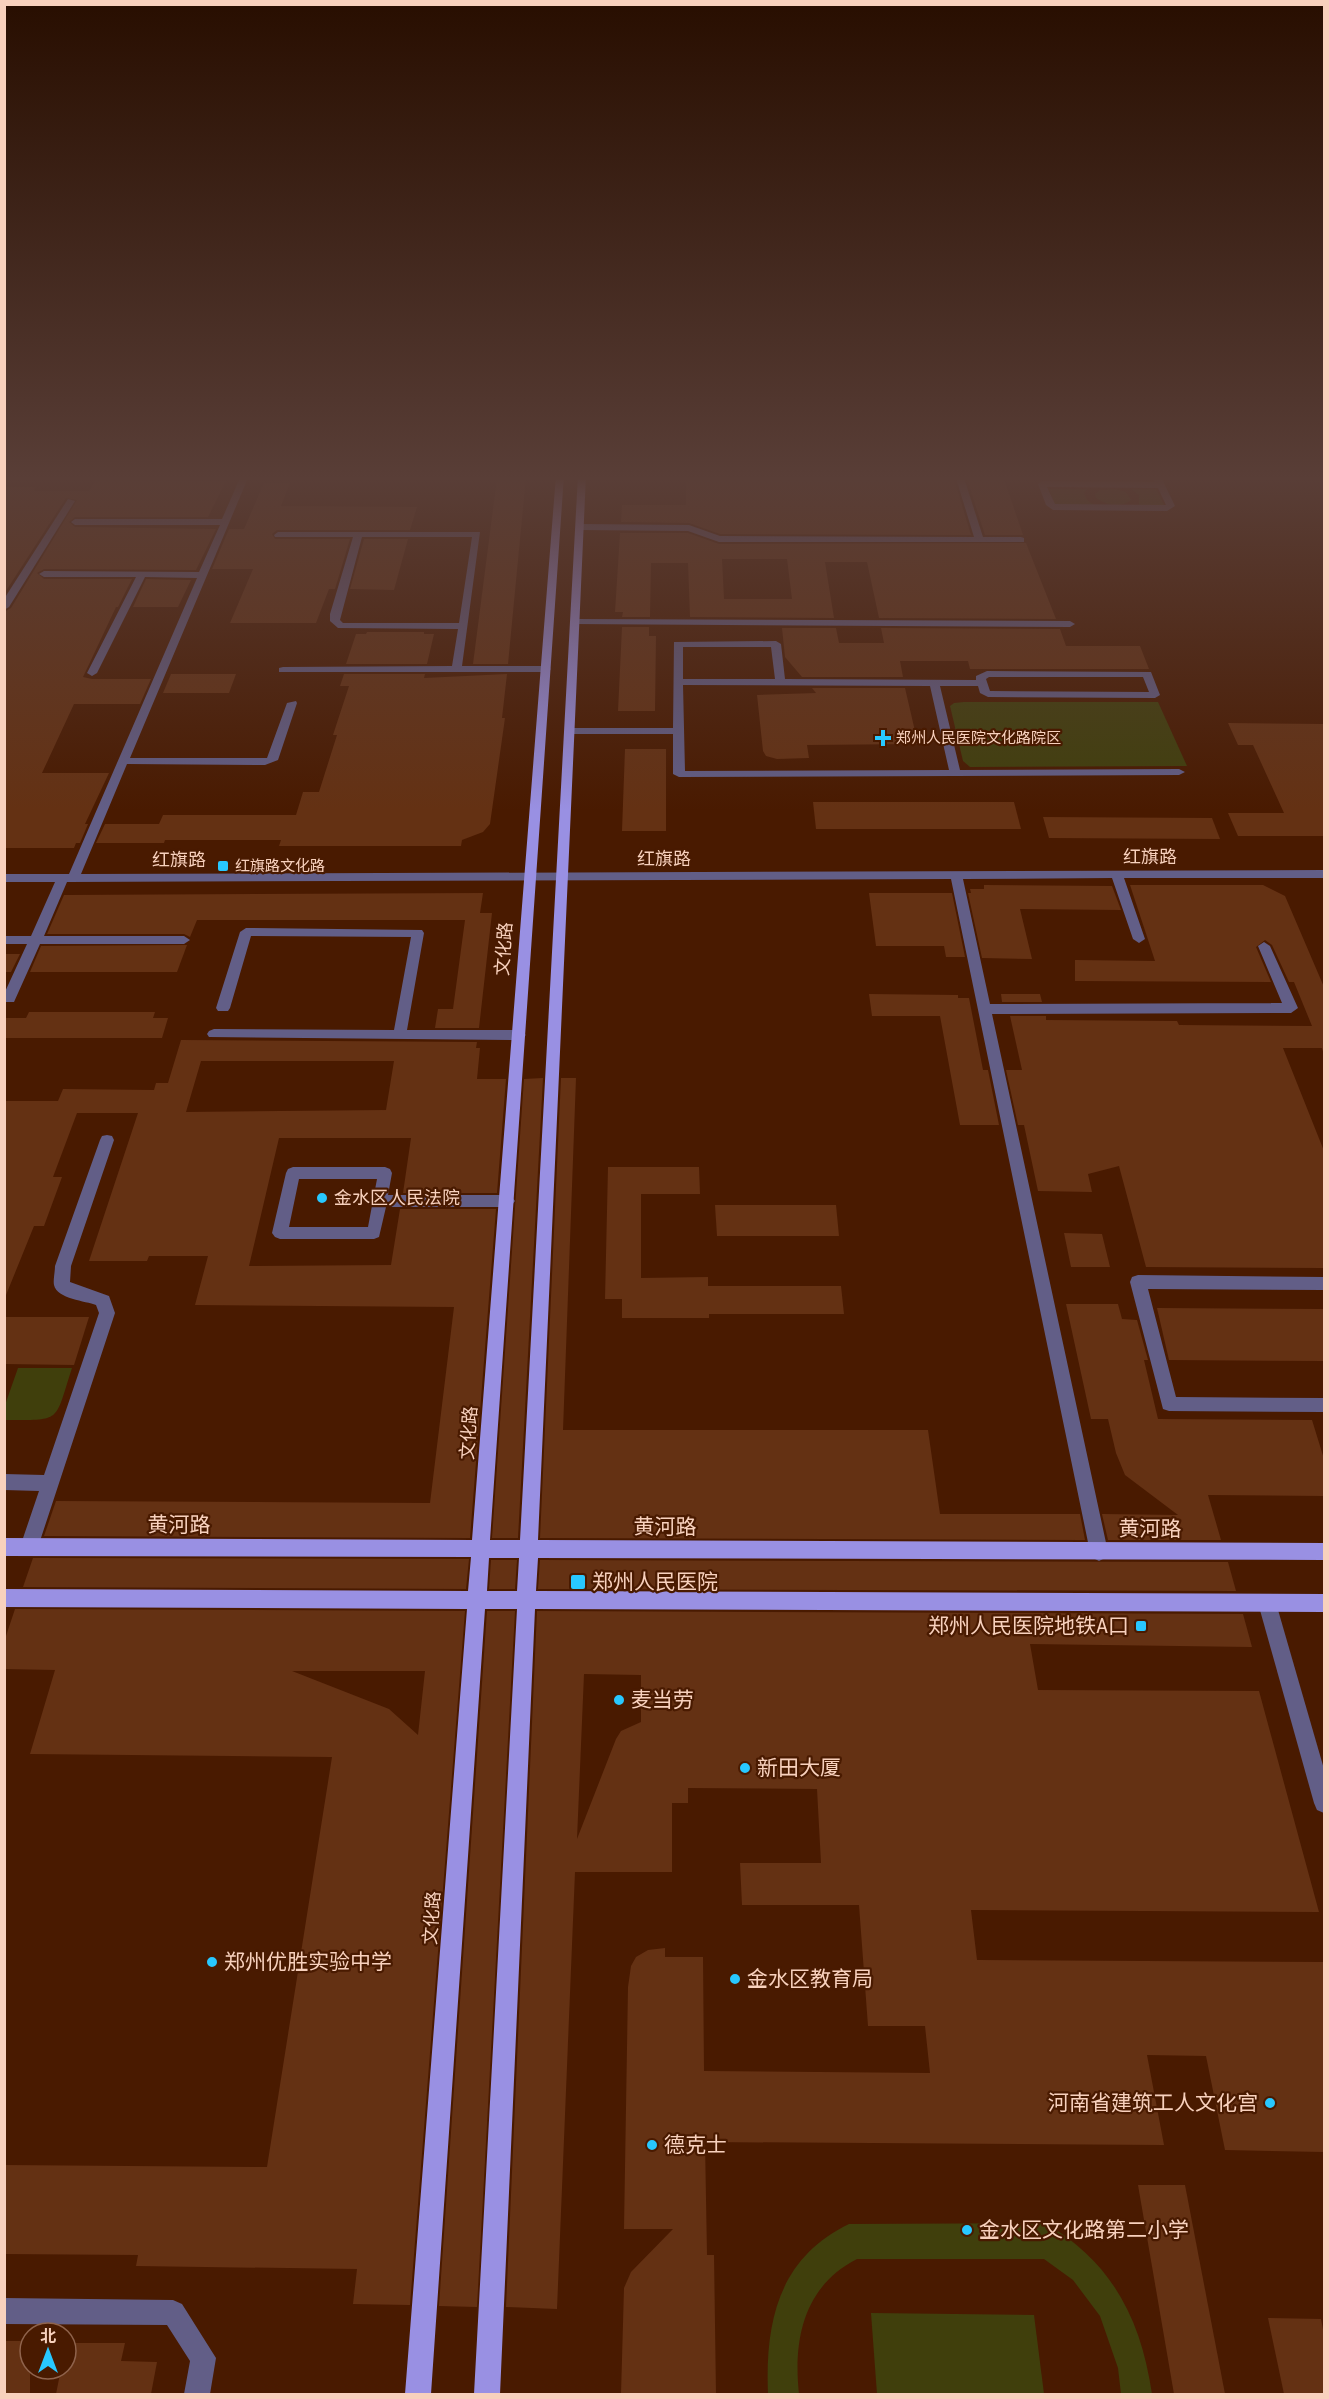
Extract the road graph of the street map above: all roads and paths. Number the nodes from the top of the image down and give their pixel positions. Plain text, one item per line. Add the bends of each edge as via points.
1 (17, 587) edge
2 (135, 587) edge
3 (198, 587) edge
4 (343, 587) edge
5 (470, 587) edge
6 (552, 587) edge
7 (577, 587) edge
8 (4, 608) edge
9 (575, 622) junction
10 (1070, 624) dead end
11 (464, 626) junction
12 (457, 669) junction
13 (546, 669) junction
14 (283, 670) dead end
15 (92, 673) dead end
16 (679, 682) junction
17 (780, 682) junction
18 (934, 682) junction
19 (982, 682) junction
20 (292, 703) dead end
21 (570, 731) junction
22 (679, 731) junction
23 (123, 761) junction
24 (1179, 772) dead end
25 (955, 773) junction
26 (1117, 875) junction
27 (956, 876) junction
28 (562, 877) junction
29 (1323, 877) edge
30 (4, 878) edge
31 (68, 878) junction
32 (530, 878) junction
33 (1139, 939) dead end
34 (4, 940) edge
35 (35, 940) junction
36 (184, 940) dead end
37 (1264, 946) dead end
38 (9, 999) dead end
39 (223, 1008) dead end
40 (984, 1009) junction
41 (214, 1034) dead end
42 (400, 1034) junction
43 (519, 1035) junction
44 (107, 1140) dead end
45 (380, 1201) junction
46 (507, 1201) junction
47 (1324, 1284) edge
48 (1324, 1405) edge
49 (4, 1482) edge
50 (51, 1483) junction
51 (4, 1547) edge
52 (29, 1547) junction
53 (481, 1549) junction
54 (529, 1550) junction
55 (1099, 1552) junction
56 (1324, 1552) edge
57 (4, 1598) edge
58 (477, 1600) junction
59 (526, 1600) junction
60 (1267, 1603) junction
61 (1324, 1603) edge
62 (1324, 1803) edge
63 (4, 2311) edge
64 (197, 2394) edge
65 (418, 2394) edge
66 (487, 2394) edge

1 - 8 street
2 - 15 street
3 - 23 street
4 - 11 street via 335,614 335,621 341,626
5 - 11 street
6 - 13 main road, 文化路
7 - 9 main road
9 - 10 street
9 - 21 main road
11 - 12 street
12 - 13 street
12 - 14 street
13 - 32 main road, 文化路
16 - 17 street
16 - 17 street via 678,644 776,644
16 - 22 street
17 - 18 street
18 - 19 street
18 - 25 street
19 - 19 street via 987,674 1147,674 1155,694 988,694
20 - 23 street via 272,760
21 - 22 street
21 - 28 main road
22 - 25 street via 679,774
23 - 31 street
24 - 25 street
26 - 27 street, 红旗路
26 - 29 street, 红旗路
26 - 33 street
27 - 28 street, 红旗路
27 - 40 street
28 - 32 street, 红旗路
28 - 54 main road
30 - 31 street, 红旗路
31 - 32 street, 红旗路
31 - 35 street
32 - 43 main road, 文化路
34 - 35 street
35 - 36 street
35 - 38 street
37 - 40 street via 1291,1008
39 - 42 street via 246,932 418,933
40 - 55 street
41 - 42 street
42 - 43 street
43 - 46 main road, 文化路
44 - 50 street via 63,1266 62,1285 73,1294 103,1301 106,1313
45 - 45 street via 385,1173 293,1173 280,1233 374,1233
45 - 46 street
46 - 53 main road, 文化路
47 - 48 street via 1138,1282 1170,1404
49 - 50 street
50 - 52 street
51 - 52 main road, 黄河路
52 - 53 main road, 黄河路
53 - 54 main road, 黄河路
53 - 58 main road, 文化路
54 - 55 main road, 黄河路
54 - 59 main road
55 - 56 main road, 黄河路
57 - 58 main road
58 - 59 main road
58 - 65 main road, 文化路
59 - 60 main road
59 - 66 main road
60 - 61 main road
60 - 62 street
63 - 64 street via 173,2313 203,2358

